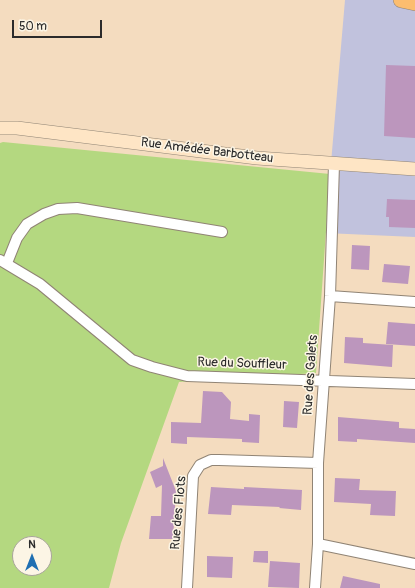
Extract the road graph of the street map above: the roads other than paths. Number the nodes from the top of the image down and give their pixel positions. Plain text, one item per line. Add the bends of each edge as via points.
1 (401, 0) edge
2 (415, 3) edge
3 (0, 128) edge
4 (334, 164) junction
5 (415, 169) edge
6 (222, 232) dead end
7 (3, 262) edge
8 (330, 296) junction
9 (415, 302) edge
10 (323, 380) junction
11 (415, 384) edge
12 (318, 463) junction
13 (318, 544) junction
14 (415, 564) edge
15 (187, 588) edge
16 (315, 588) edge

1 - 2 main road
3 - 4 street, Rue Amédée Barbotteau via 257,158
4 - 5 street, Rue Amédée Barbotteau
4 - 8 street, Rue des Galets
6 - 7 street via 77,208 58,209 27,224
7 - 10 street, Rue du Souffleur via 40,284 132,360 188,376
8 - 9 street
8 - 10 street, Rue des Galets
10 - 11 street, Rue du Souffleur
10 - 12 street, Rue des Galets
12 - 13 street, Rue des Galets
12 - 15 street, Rue des Flots via 211,460 200,465 192,485
13 - 14 street
13 - 16 street, Rue des Galets

